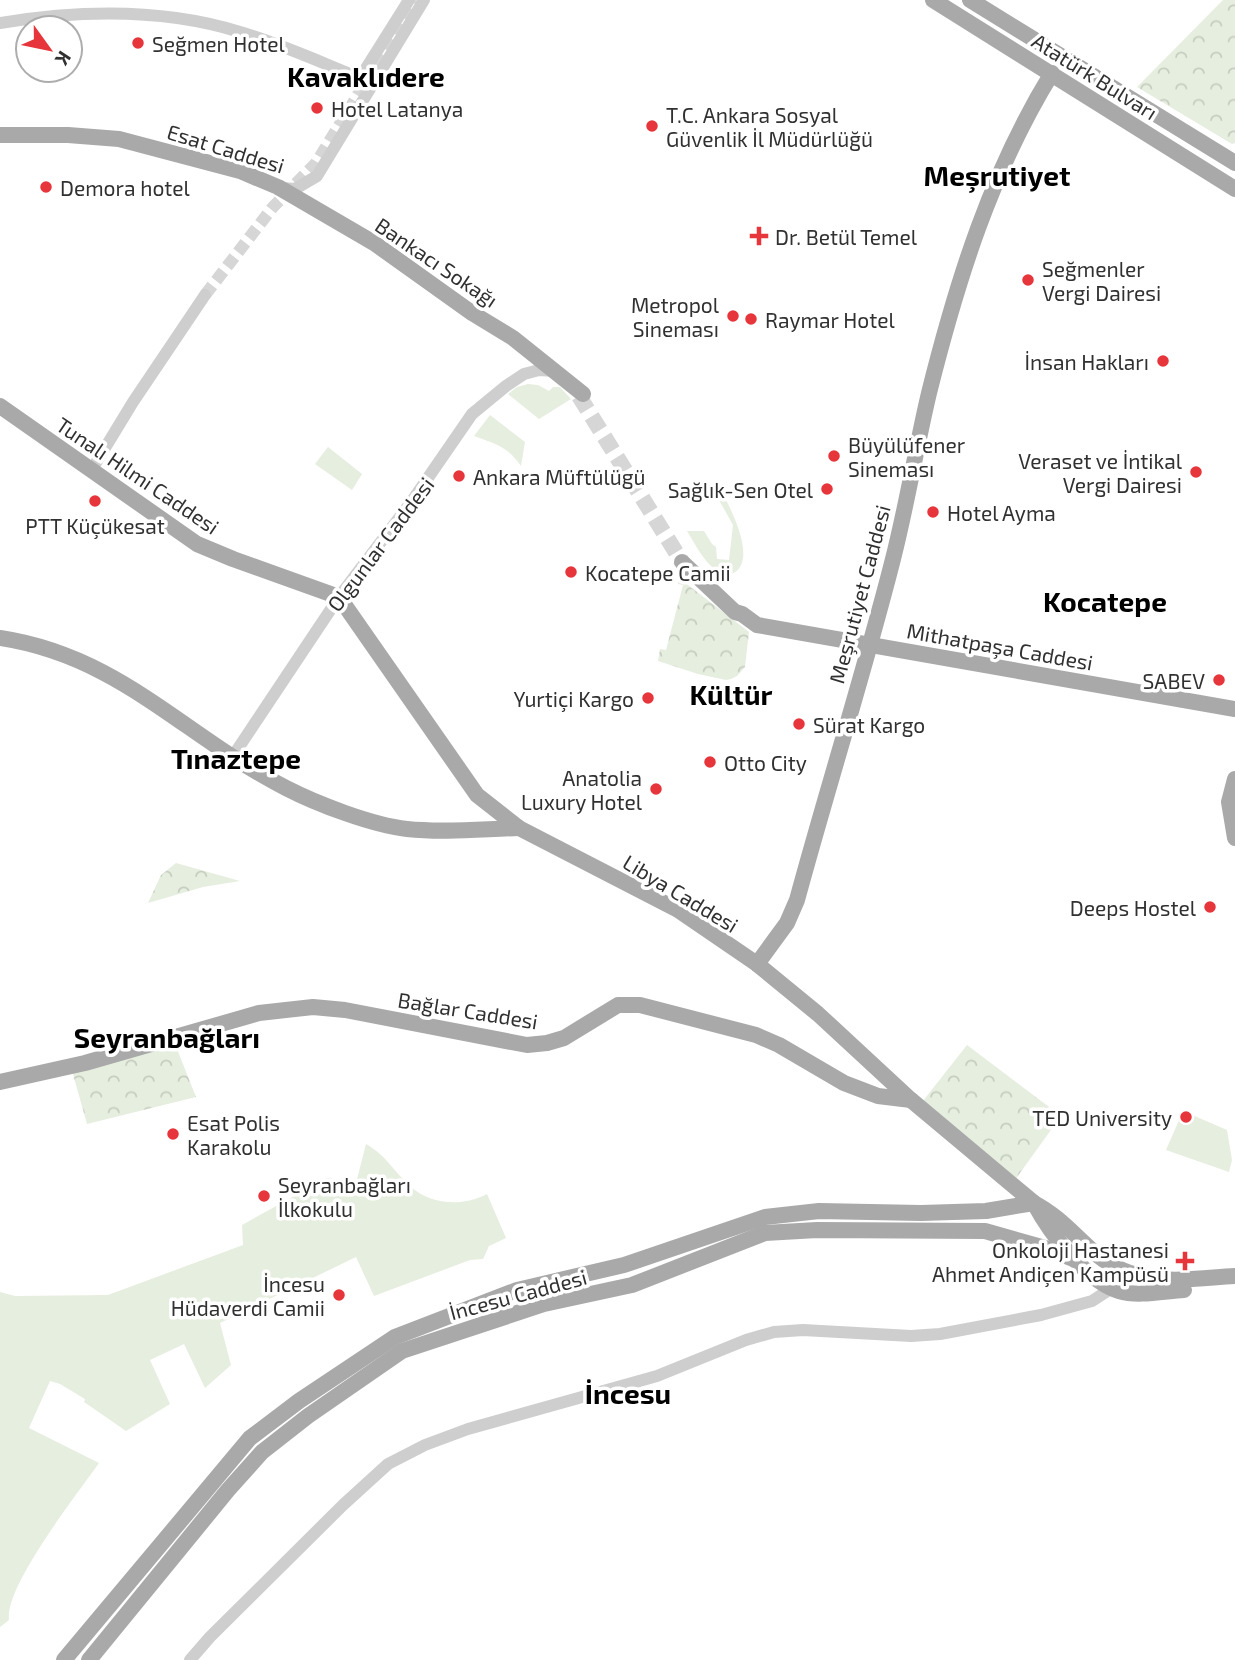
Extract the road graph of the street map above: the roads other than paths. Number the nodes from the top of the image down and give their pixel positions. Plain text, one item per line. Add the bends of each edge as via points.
1 (409, 0) edge
2 (424, 0) edge
3 (933, 0) edge
4 (970, 0) edge
5 (0, 23) edge
6 (1052, 73) junction
7 (0, 135) edge
8 (1235, 163) edge
9 (278, 187) junction
10 (1235, 189) edge
11 (205, 295) tunnel mouth
12 (561, 375) junction
13 (581, 395) tunnel mouth
14 (0, 406) edge
15 (91, 471) junction
16 (683, 558) tunnel mouth
17 (338, 597) junction
18 (0, 638) edge
19 (870, 644) junction
20 (1196, 701) junction
21 (1235, 709) edge
22 (1235, 716) edge
23 (233, 756) junction
24 (1235, 779) edge
25 (519, 828) junction
26 (1235, 838) edge
27 (757, 964) junction
28 (0, 1082) edge
29 (911, 1100) junction
30 (1034, 1203) junction
31 (1012, 1209) junction
32 (1010, 1237) junction
33 (676, 1247) junction
34 (1076, 1260) junction
35 (680, 1267) junction
36 (1235, 1276) edge
37 (1235, 1287) edge
38 (1112, 1288) junction
39 (64, 1660) edge
40 (89, 1660) edge
41 (190, 1660) edge

1 - 5 street via 360,78 240,32 163,15 49,15
2 - 9 street, Esat Caddesi via 317,176 295,189
3 - 6 main road, Atatürk Bulvarı
4 - 8 main road, Atatürk Bulvarı
6 - 10 main road, Atatürk Bulvarı
6 - 19 main road, Meşrutiyet Caddesi via 997,176 960,283
7 - 9 main road, Esat Caddesi via 119,139 240,171
9 - 12 main road, Bankacı Sokağı via 374,243
11 - 15 street
12 - 13 main road, Bankacı Sokağı
12 - 17 street, Olgunlar Caddesi via 539,370 524,373 472,414
14 - 15 main road, Tunalı Hilmi Caddesi
15 - 17 main road, Tunalı Hilmi Caddesi via 209,550
16 - 19 main road, Mithatpaşa Caddesi via 757,625
17 - 23 street, Olgunlar Caddesi
17 - 25 main road, Libya Caddesi via 471,790
18 - 23 main road via 60,654 118,679
19 - 20 main road, Mithatpaşa Caddesi
19 - 27 main road, Meşrutiyet Caddesi via 797,900 787,923
20 - 21 main road, Mithatpaşa Caddesi
20 - 22 main road via 1204,710
23 - 25 main road via 285,788 397,827
24 - 26 main road via 1229,802
25 - 27 main road, Libya Caddesi via 678,910
27 - 29 main road, Libya Caddesi
28 - 29 main road, Bağlar Caddesi via 277,1011 345,1010 527,1045 557,1041 611,1008 633,1005 756,1035 844,1083 878,1096
29 - 30 main road, Libya Caddesi
30 - 31 main road, İncesu Caddesi
30 - 34 main road, Libya Caddesi
30 - 36 main road, Libya Caddesi via 1055,1214 1107,1262 1131,1275 1165,1280
31 - 32 main road
31 - 33 main road, İncesu Caddesi via 819,1211 765,1217
32 - 34 main road, İncesu Caddesi
32 - 35 main road, İncesu Caddesi via 985,1231 765,1233
33 - 35 main road
33 - 39 main road, İncesu Caddesi via 624,1265 517,1290 395,1337 359,1359 250,1438
34 - 38 main road, Libya Caddesi
35 - 40 main road, İncesu Caddesi via 402,1351 262,1452
37 - 38 main road via 1134,1293
38 - 41 street via 1092,1301 1041,1315 940,1334 774,1332 657,1377 425,1444 388,1464 343,1505

